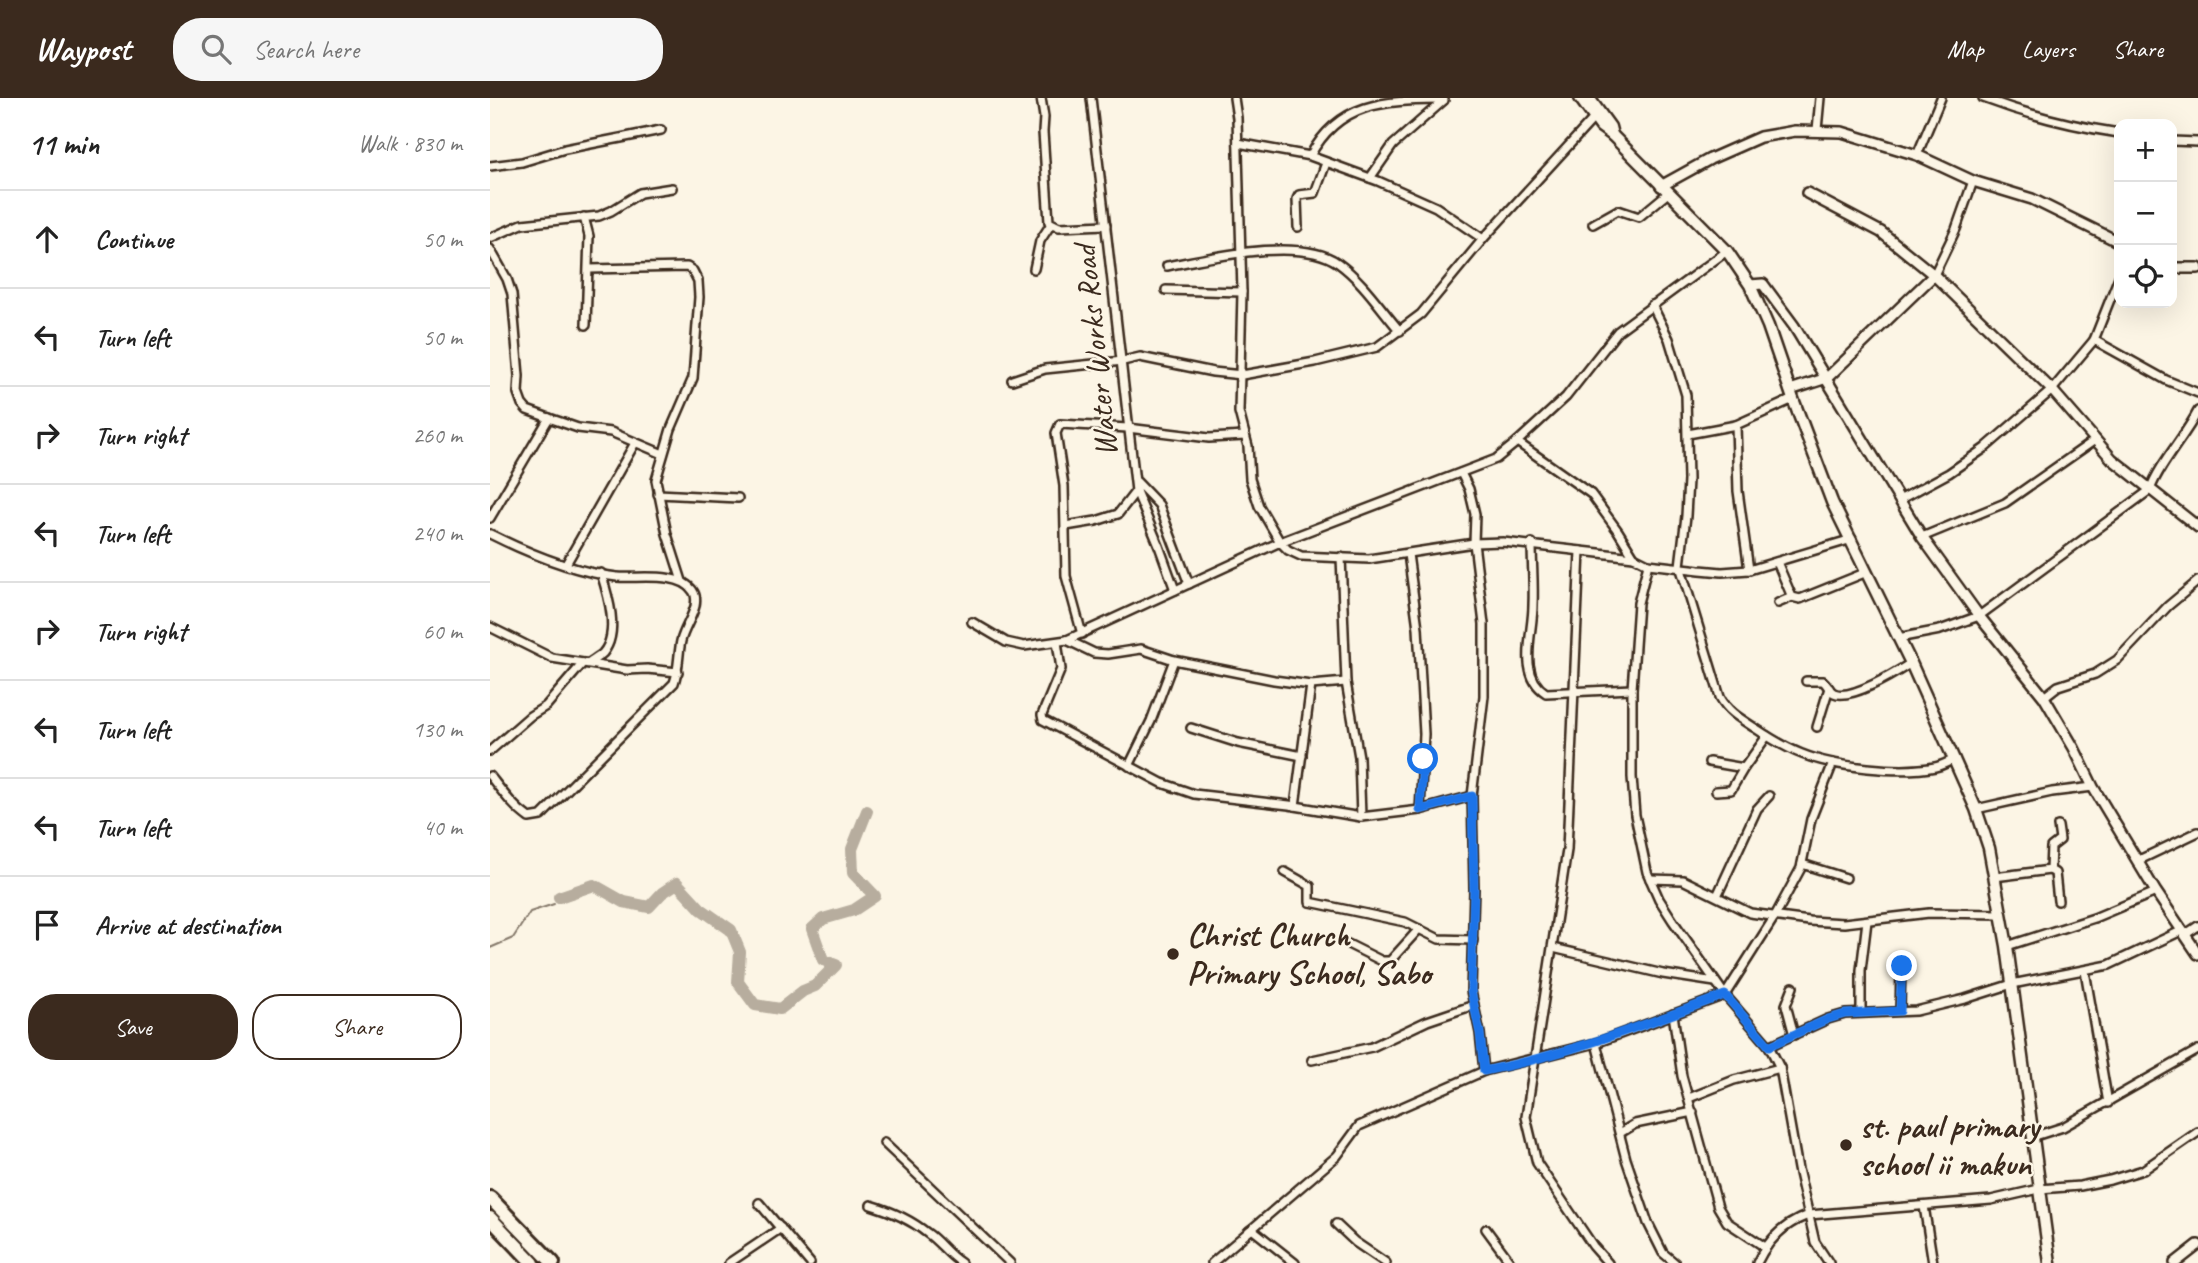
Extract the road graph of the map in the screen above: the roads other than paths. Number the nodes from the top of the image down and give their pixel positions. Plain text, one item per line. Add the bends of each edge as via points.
1 (1041, 98) edge
2 (1091, 98) edge
3 (1226, 98) edge
4 (1234, 98) edge
5 (1580, 98) edge
6 (1589, 98) edge
7 (1820, 98) edge
8 (1941, 98) edge
9 (1983, 98) edge
10 (1445, 99) edge
11 (1594, 118) junction
12 (661, 130) dead end
13 (1817, 130) junction
14 (2114, 132) edge
15 (1612, 135) junction
16 (2177, 141) edge
17 (2198, 142) edge
18 (1238, 143) junction
19 (1917, 155) junction
20 (1310, 156) junction
21 (1326, 163) junction
22 (490, 166) edge
23 (1370, 178) junction
24 (1973, 181) junction
25 (672, 188) dead end
26 (1664, 189) junction
27 (1807, 193) dead end
28 (584, 217) junction
29 (1051, 224) junction
30 (1593, 224) dead end
31 (1106, 225) junction
32 (1298, 227) dead end
33 (490, 239) edge
34 (1483, 239) junction
35 (2114, 240) edge
36 (490, 249) edge
37 (1727, 251) junction
38 (1241, 254) junction
39 (1167, 266) dead end
40 (2177, 268) edge
41 (2198, 268) edge
42 (589, 269) junction
43 (1034, 269) dead end
44 (1934, 275) junction
45 (1750, 285) junction
46 (2114, 289) edge
47 (1166, 290) dead end
48 (1242, 292) junction
49 (1652, 305) junction
50 (586, 325) dead end
51 (1399, 331) junction
52 (2094, 340) junction
53 (1123, 361) junction
54 (1242, 375) junction
55 (1827, 378) junction
56 (1012, 380) dead end
57 (2052, 390) junction
58 (2198, 393) edge
59 (1791, 395) junction
60 (2198, 411) edge
61 (549, 418) junction
62 (1736, 425) junction
63 (1128, 428) junction
64 (1688, 434) junction
65 (1245, 436) junction
66 (2095, 440) junction
67 (1517, 442) junction
68 (635, 443) junction
69 (663, 454) junction
70 (1461, 473) junction
71 (1134, 478) junction
72 (2150, 489) junction
73 (1136, 491) junction
74 (658, 494) junction
75 (738, 498) dead end
76 (1901, 499) junction
77 (490, 518) edge
78 (1066, 526) junction
79 (2198, 527) edge
80 (490, 534) edge
81 (1923, 537) junction
82 (1852, 539) junction
83 (1280, 542) junction
84 (1475, 542) junction
85 (1532, 544) junction
86 (1580, 551) junction
87 (1408, 554) junction
88 (1340, 557) junction
89 (1634, 557) junction
90 (1777, 562) junction
91 (566, 564) junction
92 (1648, 564) junction
93 (1680, 566) junction
94 (1749, 570) junction
95 (1867, 572) junction
96 (601, 573) junction
97 (682, 581) junction
98 (2198, 581) edge
99 (1189, 584) junction
100 (1175, 590) junction
101 (1792, 597) junction
102 (1778, 603) dead end
103 (1979, 616) junction
104 (972, 622) dead end
105 (490, 627) edge
106 (1082, 634) junction
107 (1898, 638) junction
108 (1067, 640) junction
109 (1057, 642) junction
110 (1174, 660) junction
111 (586, 663) junction
112 (1911, 663) junction
113 (678, 671) junction
114 (1806, 681) dead end
115 (1346, 682) junction
116 (1311, 685) junction
117 (1829, 688) junction
118 (1632, 689) junction
119 (1573, 693) junction
120 (2043, 697) junction
121 (1817, 727) dead end
122 (1191, 728) dead end
123 (1767, 736) junction
124 (490, 751) edge
125 (1302, 756) junction
126 (1955, 759) junction
127 (1709, 762) dead end
128 (1833, 763) junction
129 (1129, 766) junction
130 (1744, 768) junction
131 (490, 776) edge
132 (2093, 787) junction
133 (1716, 791) dead end
134 (1472, 796) junction
135 (1769, 796) dead end
136 (1295, 806) junction
137 (1976, 809) junction
138 (1420, 810) junction
139 (1361, 817) junction
140 (2058, 826) dead end
141 (2198, 832) edge
142 (2137, 861) junction
143 (1802, 864) junction
144 (2050, 870) junction
145 (1285, 872) dead end
146 (1994, 877) junction
147 (1846, 878) dead end
148 (1650, 879) junction
149 (2156, 892) junction
150 (1717, 896) junction
151 (2059, 901) dead end
152 (2001, 914) junction
153 (1775, 916) junction
154 (1867, 921) junction
155 (2198, 926) edge
156 (1419, 929) junction
157 (2184, 933) junction
158 (1473, 940) junction
159 (1348, 944) dead end
160 (2007, 946) junction
161 (1553, 948) junction
162 (2198, 954) edge
163 (1902, 966) dead end
164 (2085, 971) junction
165 (1715, 982) junction
166 (2012, 984) junction
167 (1793, 987) dead end
168 (1725, 995) junction
169 (1474, 1005) junction
170 (1900, 1011) junction
171 (1861, 1013) junction
172 (1674, 1014) junction
173 (1794, 1035) junction
174 (1596, 1043) junction
175 (1769, 1046) junction
176 (2198, 1049) edge
177 (1312, 1060) dead end
178 (1535, 1060) junction
179 (1780, 1068) junction
180 (1484, 1071) junction
181 (1689, 1098) junction
182 (2108, 1103) junction
183 (1693, 1112) junction
184 (2198, 1132) edge
185 (1620, 1133) junction
186 (2032, 1136) junction
187 (884, 1143) dead end
188 (2039, 1189) junction
189 (490, 1198) edge
190 (759, 1203) dead end
191 (871, 1205) dead end
192 (1924, 1206) junction
193 (1809, 1215) junction
194 (490, 1217) edge
195 (1336, 1224) dead end
196 (781, 1228) junction
197 (1252, 1229) junction
198 (1486, 1230) dead end
199 (2198, 1245) edge
200 (1765, 1247) junction
201 (533, 1263) edge
202 (553, 1263) edge
203 (729, 1263) edge
204 (810, 1263) edge
205 (961, 1263) edge
206 (1010, 1263) edge
207 (1212, 1263) edge
208 (1295, 1263) edge
209 (1386, 1263) edge
210 (1511, 1263) edge
211 (1608, 1263) edge
212 (1675, 1263) edge
213 (1757, 1263) edge
214 (1829, 1263) edge
215 (1933, 1263) edge
216 (2050, 1263) edge
217 (2175, 1263) edge

1 - 29 street
2 - 31 street, Water Works Road
3 - 4 street
4 - 18 street
5 - 11 main road
6 - 15 main road
7 - 13 street
8 - 19 street
9 - 14 street via 2034,116
10 - 20 street via 1381,102 1360,110 1332,126
10 - 23 street via 1394,145
11 - 15 main road
11 - 34 street
12 - 22 street
13 - 19 street via 1842,132
13 - 26 street via 1760,137 1710,159
15 - 26 main road
16 - 17 street
18 - 20 street
18 - 38 street
19 - 24 street
20 - 21 street
21 - 23 street
21 - 32 street via 1315,193 1297,199
23 - 34 street via 1436,207
24 - 35 street via 2032,199
24 - 44 street
25 - 28 street via 640,193 611,211
26 - 30 street via 1639,217 1618,210
26 - 37 main road
27 - 44 street via 1881,232
28 - 33 street via 523,224
28 - 42 street
29 - 31 street
29 - 43 street via 1040,241
31 - 53 street, Water Works Road
34 - 51 street via 1421,314
36 - 61 street via 512,294 519,399 527,410
37 - 45 main road
37 - 49 street
38 - 39 street
38 - 48 street
38 - 51 street via 1280,249 1336,261 1360,282
40 - 41 street
42 - 50 street
42 - 69 street via 687,268 698,281 693,378
44 - 55 street
44 - 57 street
45 - 55 street via 1763,284
45 - 59 main road
46 - 52 street
47 - 48 street
48 - 54 street
49 - 64 street via 1684,386
49 - 67 street via 1618,331 1566,397
51 - 54 street via 1377,347
52 - 57 street
52 - 58 street
53 - 54 street via 1140,357
53 - 56 street via 1045,369
53 - 63 street, Water Works Road
54 - 65 street via 1239,412
55 - 59 street
55 - 76 street
57 - 66 street
57 - 76 street via 1985,448
59 - 62 street
59 - 82 main road via 1832,502
60 - 72 street
61 - 68 street via 611,432
61 - 77 street
62 - 64 street
62 - 94 street via 1738,491
63 - 65 street via 1209,438
63 - 71 street, Water Works Road
63 - 78 street via 1064,423 1057,427
64 - 93 street
65 - 83 street via 1250,479
66 - 72 street
66 - 81 street via 2005,503
67 - 70 street via 1496,458
67 - 89 street via 1591,494
68 - 69 street
68 - 91 street
69 - 74 street via 656,480
70 - 83 street
70 - 84 street via 1474,506
71 - 73 street
71 - 99 street, Water Works Road via 1159,505
72 - 79 street
72 - 103 street
73 - 78 street via 1118,514
73 - 100 street
74 - 75 street
74 - 97 street
76 - 81 street
78 - 106 street via 1066,576
80 - 91 street
81 - 103 street
82 - 90 street
82 - 95 main road
83 - 88 street via 1301,556
83 - 99 street
84 - 85 street
84 - 87 street
84 - 134 street via 1484,696
85 - 86 street
85 - 119 street via 1531,675 1536,687 1546,693
86 - 89 street
86 - 119 street
87 - 88 street
87 - 138 street via 1424,734
88 - 115 street
89 - 92 street
90 - 94 street
90 - 101 street
91 - 96 street
92 - 93 street
92 - 118 street via 1638,603
93 - 94 street via 1722,572
93 - 123 street via 1720,697 1733,714
95 - 101 street via 1800,599
95 - 107 main road
96 - 97 street
96 - 111 street via 611,634 602,654
97 - 113 street via 696,597 681,641
98 - 120 street via 2117,660
99 - 100 street
100 - 106 street
101 - 102 street
103 - 107 street
103 - 120 street
104 - 109 street via 1006,642 1024,646
105 - 111 street via 545,656
106 - 108 street
107 - 112 main road
108 - 109 street
108 - 110 street via 1094,653 1141,649
109 - 129 street via 1061,669 1043,720
110 - 116 street
110 - 129 street
111 - 113 street
111 - 124 street via 546,706
112 - 117 street via 1849,694 1840,695
112 - 126 main road
113 - 131 street via 670,688 541,816 529,818
114 - 117 street via 1823,681
115 - 116 street
115 - 139 street via 1359,757
116 - 125 street
117 - 121 street
118 - 119 street
118 - 148 street via 1635,815
119 - 161 street via 1567,850
120 - 132 street
122 - 125 street
123 - 128 street
123 - 130 street
125 - 136 street
126 - 128 street via 1913,769
126 - 137 main road
127 - 130 street
128 - 143 street via 1811,819
129 - 136 street via 1195,794
130 - 133 street via 1731,790
132 - 137 street
132 - 142 street
134 - 138 street
134 - 158 street
135 - 150 street via 1757,809
136 - 139 street
137 - 146 main road
138 - 139 street
140 - 144 street via 2060,840 2051,847
141 - 142 street
142 - 149 street
143 - 147 street
143 - 153 street
144 - 146 street
144 - 151 street via 2055,873
145 - 156 street via 1310,886 1310,902
146 - 152 main road
148 - 150 street via 1683,880
148 - 165 street via 1659,900
149 - 157 street
149 - 160 street
150 - 153 street via 1750,913
152 - 154 street via 1929,913
152 - 160 main road
153 - 154 street
153 - 168 street
154 - 171 street
155 - 157 street
156 - 158 street via 1439,939
156 - 159 street via 1390,961
157 - 162 street
157 - 164 street
158 - 169 street
160 - 166 main road
161 - 165 street
161 - 178 street
163 - 170 street
164 - 166 street
164 - 182 street
165 - 168 street
166 - 170 street via 1916,1011
166 - 186 main road
167 - 173 street via 1786,1005
168 - 172 street
168 - 175 street
169 - 177 street via 1372,1046
169 - 180 street
170 - 171 street
171 - 173 street via 1828,1019
172 - 174 street
172 - 181 street
173 - 175 street
174 - 178 street
174 - 185 street
175 - 179 street
176 - 182 street
178 - 180 street
178 - 211 street via 1526,1117 1536,1163
179 - 181 street
179 - 193 street
180 - 197 street via 1359,1126 1337,1156
181 - 183 street
182 - 186 street via 2063,1127
183 - 185 street via 1634,1124
183 - 200 street via 1722,1215
184 - 188 street via 2143,1170 2080,1186
185 - 212 street via 1656,1242
186 - 188 main road
187 - 206 street
188 - 192 street via 1991,1200
188 - 216 main road
189 - 202 highway
190 - 196 street
191 - 205 street via 911,1222
192 - 193 street
192 - 215 street
193 - 200 street via 1795,1220
193 - 214 street via 1815,1242
194 - 201 highway
195 - 209 street
196 - 203 street
196 - 204 street
197 - 207 street
197 - 208 street
198 - 210 street
199 - 217 street
200 - 213 street

